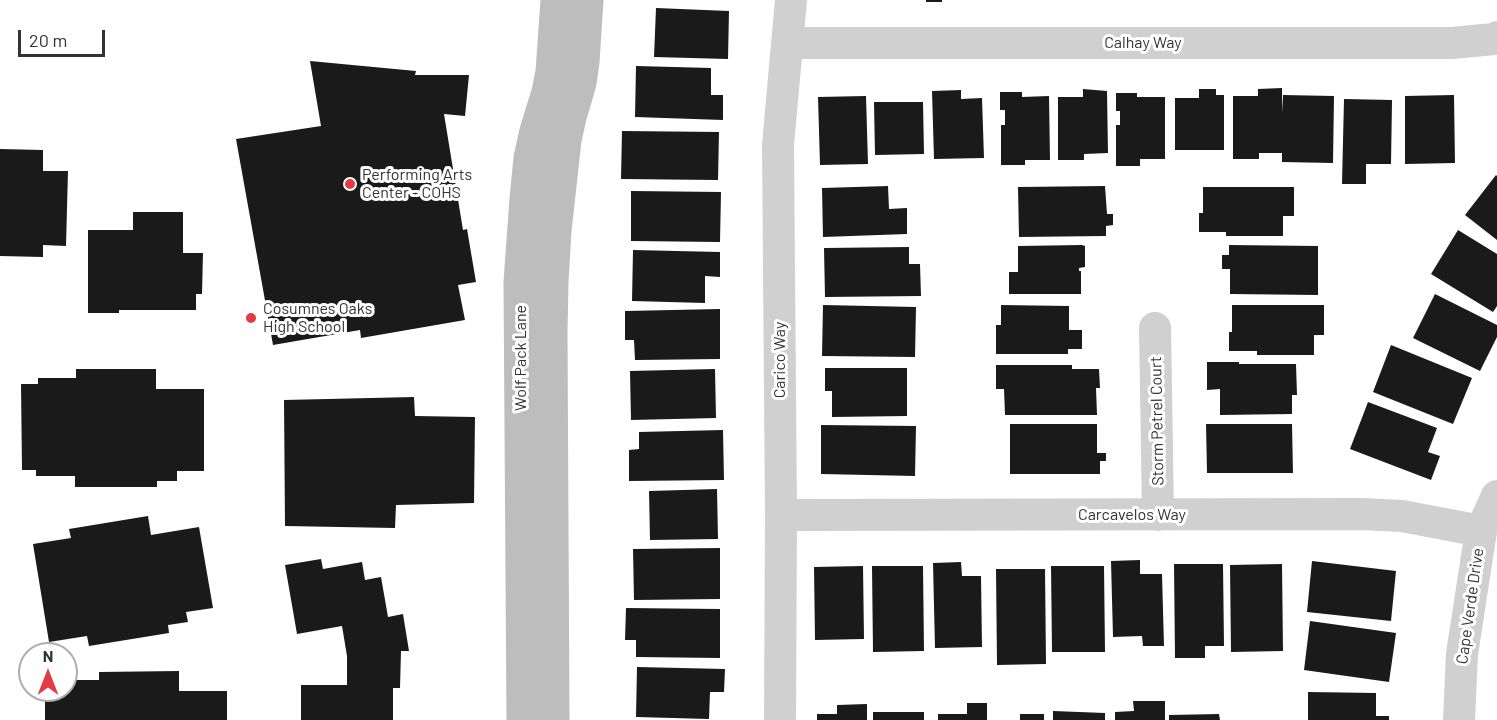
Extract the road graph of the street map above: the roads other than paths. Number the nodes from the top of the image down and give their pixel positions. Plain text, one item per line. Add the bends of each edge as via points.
1 (557, 0) edge
2 (587, 0) edge
3 (791, 0) edge
4 (1497, 37) edge
5 (787, 43) junction
6 (1155, 328) dead end
7 (1497, 496) edge
8 (781, 515) junction
9 (1158, 515) junction
10 (1481, 531) junction
11 (523, 720) edge
12 (553, 720) edge
13 (780, 720) edge
14 (1459, 720) edge

1 - 11 street, Wolf Pack Lane via 552,72 530,158 521,272
2 - 12 street, Wolf Pack Lane via 583,62 564,151 552,281
3 - 5 street, Carico Way
4 - 5 street, Calhay Way via 1452,43
5 - 8 street, Carico Way via 778,145
6 - 9 street, Storm Petrel Court
7 - 10 street, Cape Verde Drive
8 - 9 street, Carcavelos Way
8 - 13 street, Carico Way
9 - 10 street, Carcavelos Way via 1362,514 1402,516
10 - 14 street, Cape Verde Drive via 1462,654

